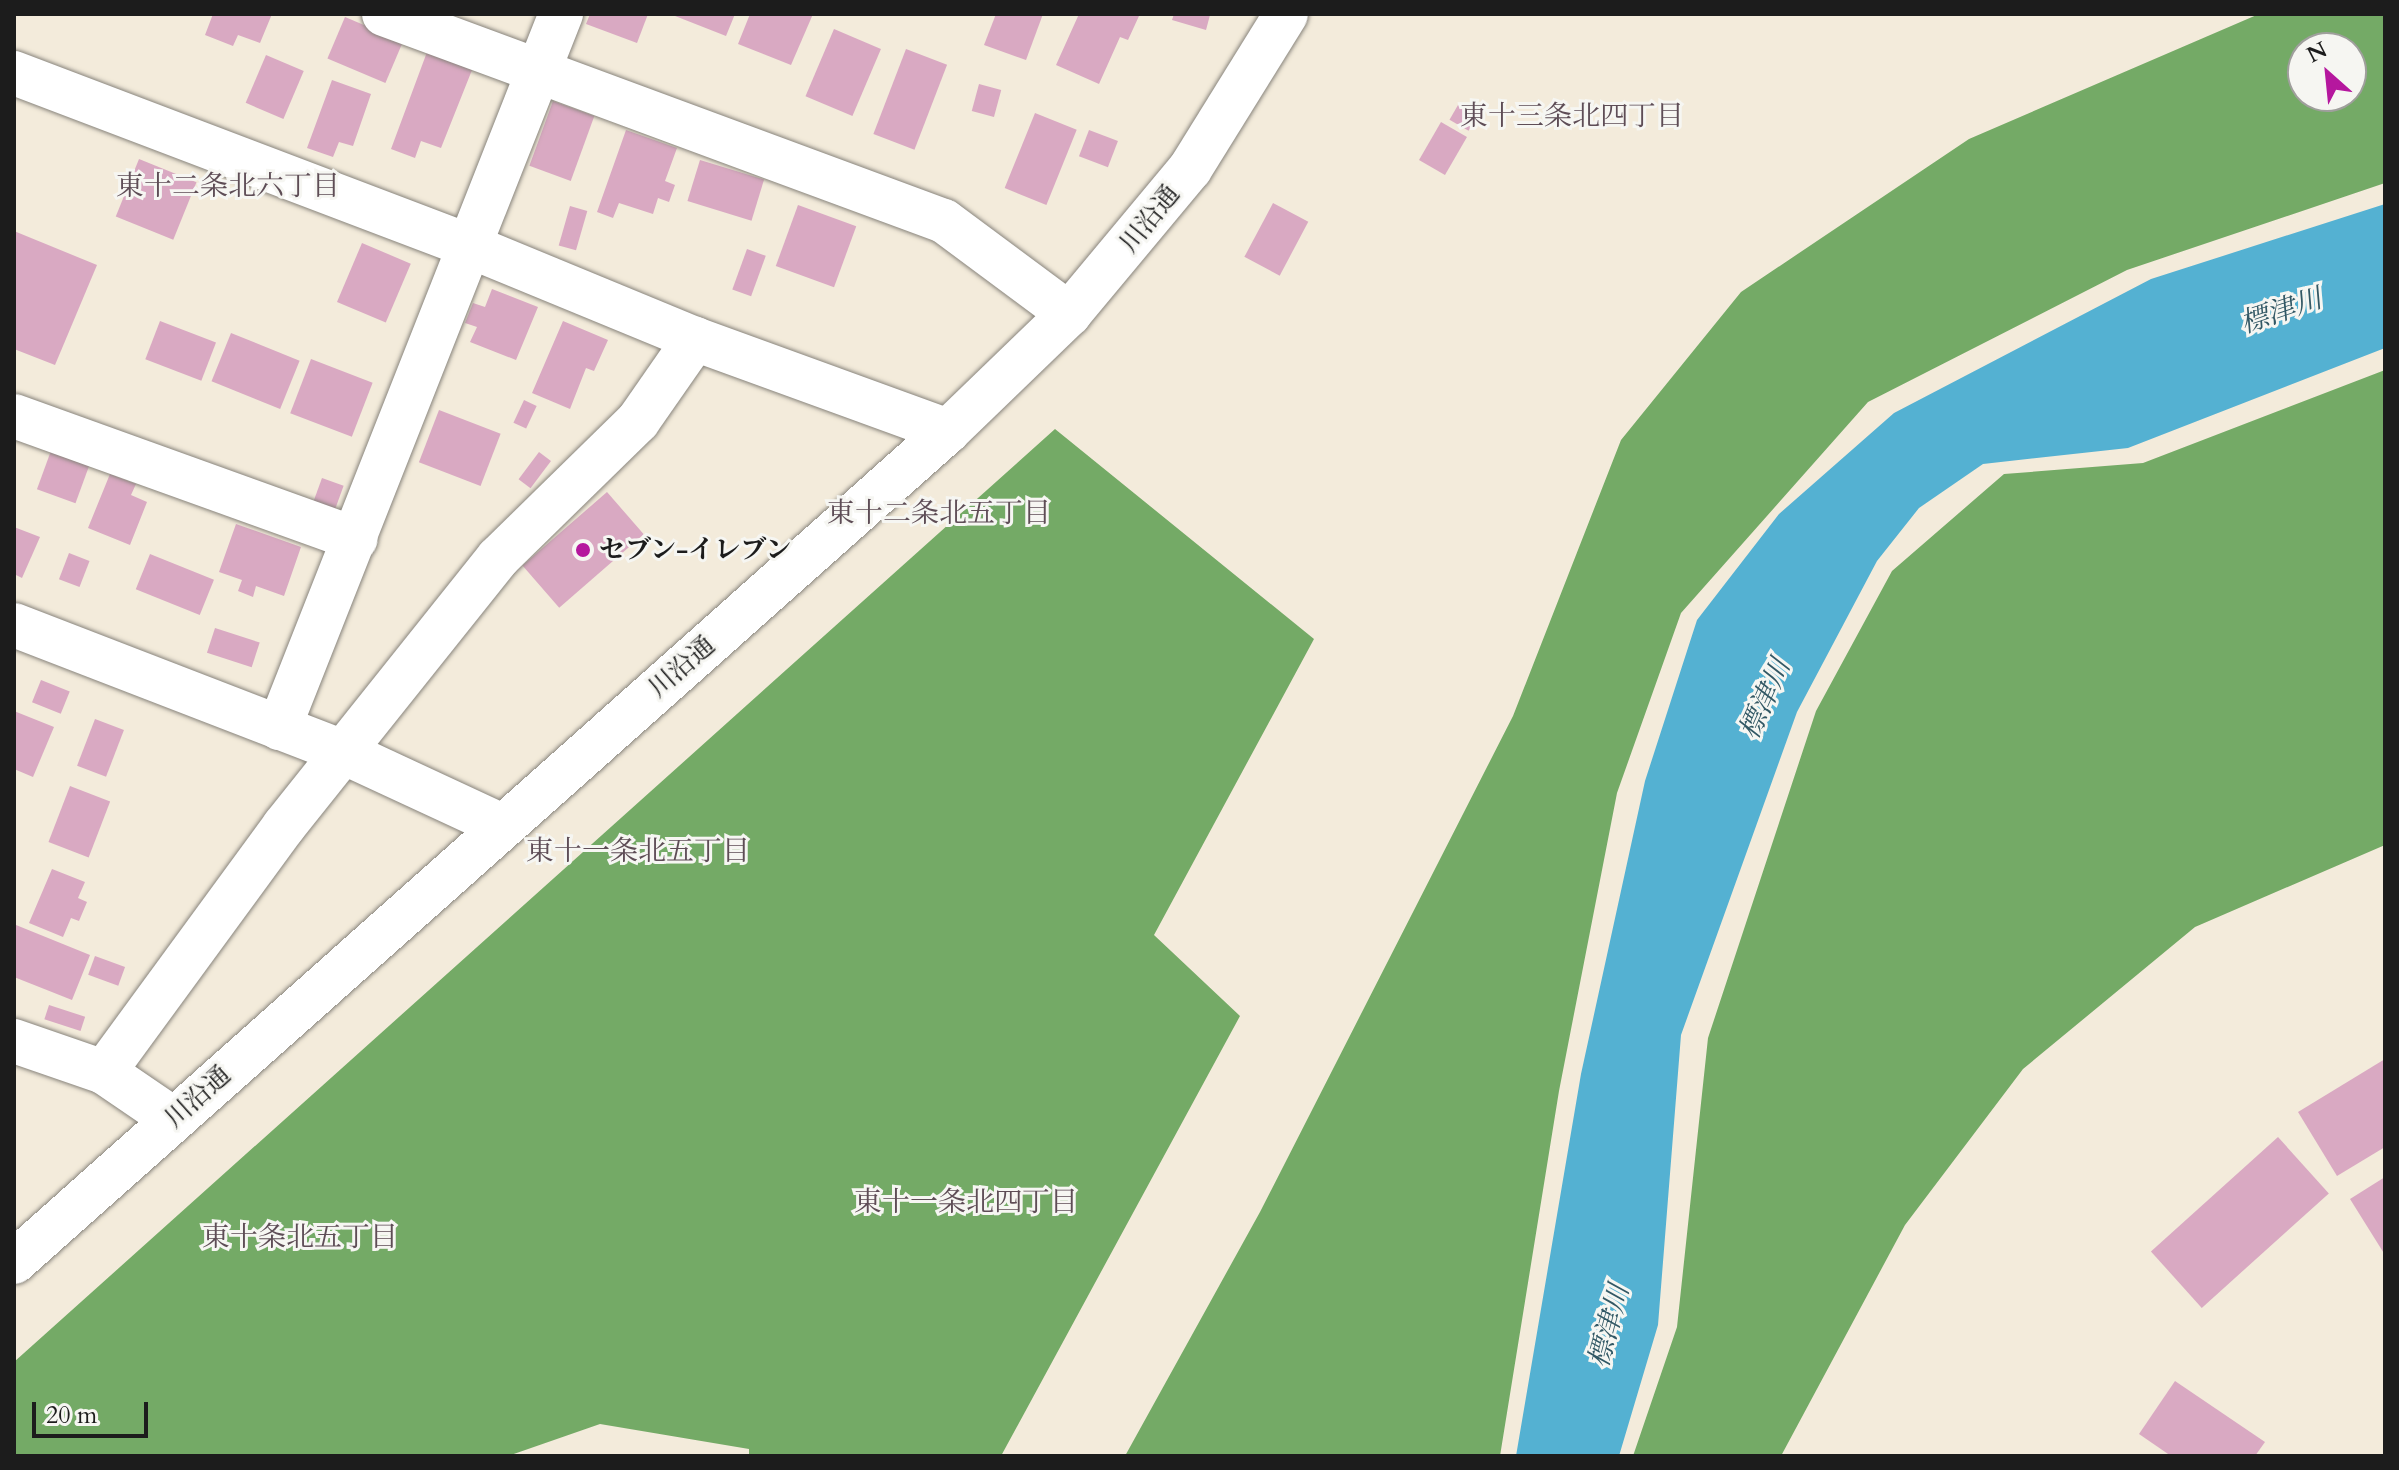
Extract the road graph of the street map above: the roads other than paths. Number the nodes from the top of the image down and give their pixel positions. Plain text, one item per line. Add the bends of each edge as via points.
1 (384, 14) edge
2 (561, 14) edge
3 (1286, 14) edge
4 (14, 73) edge
5 (541, 74) junction
6 (472, 247) junction
7 (1069, 314) junction
8 (695, 339) junction
9 (14, 416) edge
10 (948, 431) junction
11 (355, 539) junction
12 (14, 625) edge
13 (279, 728) junction
14 (343, 752) junction
15 (500, 825) junction
16 (14, 1041) edge
17 (104, 1072) junction
18 (173, 1119) junction
19 (14, 1262) edge

1 - 5 street
2 - 5 street
3 - 7 street, 川沿通 via 1190,169
4 - 6 street
5 - 6 street
5 - 7 street via 944,221
6 - 8 street
6 - 11 street
7 - 10 street, 川沿通
8 - 10 street
8 - 14 street via 638,421 498,558
9 - 11 street
10 - 15 street, 川沿通
11 - 13 street
12 - 13 street
13 - 14 street
14 - 15 street
14 - 17 street
15 - 18 street, 川沿通
16 - 17 street
17 - 18 street
18 - 19 street, 川沿通

